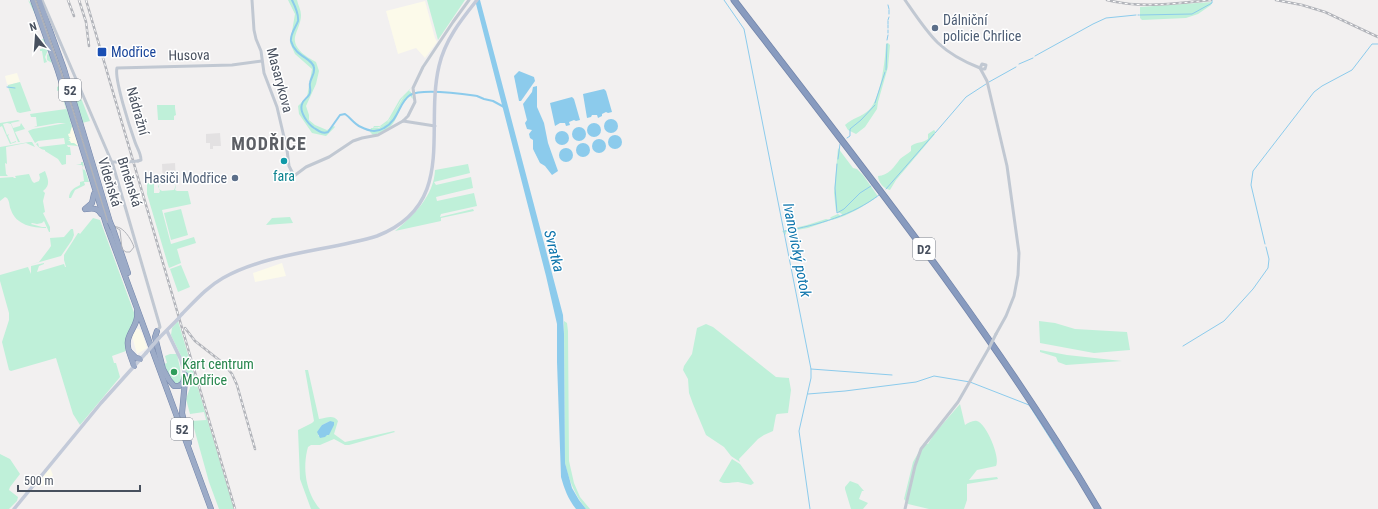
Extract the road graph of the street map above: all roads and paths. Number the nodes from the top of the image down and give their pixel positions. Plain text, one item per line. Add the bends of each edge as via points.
1 (32, 0) edge
2 (39, 0) edge
3 (42, 0) edge
4 (252, 0) edge
5 (469, 0) edge
6 (477, 0) edge
7 (734, 0) edge
8 (738, 0) edge
9 (905, 0) edge
10 (262, 61) junction
11 (117, 68) joint
12 (403, 121) junction
13 (435, 126) junction
14 (112, 162) junction
15 (93, 181) junction
16 (109, 224) junction
17 (134, 301) junction
18 (132, 330) junction
19 (156, 331) joint
20 (167, 331) junction
21 (149, 341) junction
22 (129, 352) junction
23 (140, 359) junction
24 (134, 366) junction
25 (163, 369) junction
26 (185, 375) junction
27 (190, 442) junction
28 (14, 509) edge
29 (211, 509) edge
30 (214, 509) edge
31 (905, 509) edge
32 (1098, 509) edge
33 (1101, 509) edge

1 - 15 highway, Vídeňská / 52 via 61,78
2 - 15 highway, Vídeňská / 52 via 64,69
3 - 14 street, Brněnská
4 - 10 street, Masarykova via 254,30
5 - 12 street via 428,58 414,85 412,93 415,102
6 - 13 main road via 455,29 439,66
7 - 32 highway, D2 via 967,307 1042,418
8 - 33 highway, D2 via 969,305 1044,416
9 - 31 street, bridge via 938,44 956,57 982,68 1007,166 1019,252 1014,296 1006,316 956,406 921,449
10 - 11 street, Husova via 231,65
10 - 12 street, Masarykova via 277,107 293,175 350,142 378,135
11 - 14 street, Nádražní, bridge via 118,82 141,155 139,161
12 - 13 street
13 - 20 main road, bridge via 433,166 428,186 415,208 400,224 370,238 262,262 235,272 211,286
14 - 19 street, Brněnská via 159,323 160,327
15 - 16 highway, Vídeňská / 52
15 - 16 highway via 94,201 85,209 99,210
16 - 17 highway, Vídeňská / 52
16 - 25 highway, Vídeňská / 52, bridge via 113,229
17 - 18 highway via 137,318
17 - 21 highway, 52
18 - 21 highway via 141,327
18 - 22 highway via 128,339
19 - 25 highway via 155,337
20 - 23 main road, bridge
20 - 26 main road
21 - 29 highway, 52
22 - 23 highway
22 - 24 highway
23 - 24 main road
24 - 28 main road via 96,408
25 - 26 highway via 169,380 177,387 181,385
25 - 27 highway, 52
26 - 27 highway via 182,413
27 - 30 highway, 52

